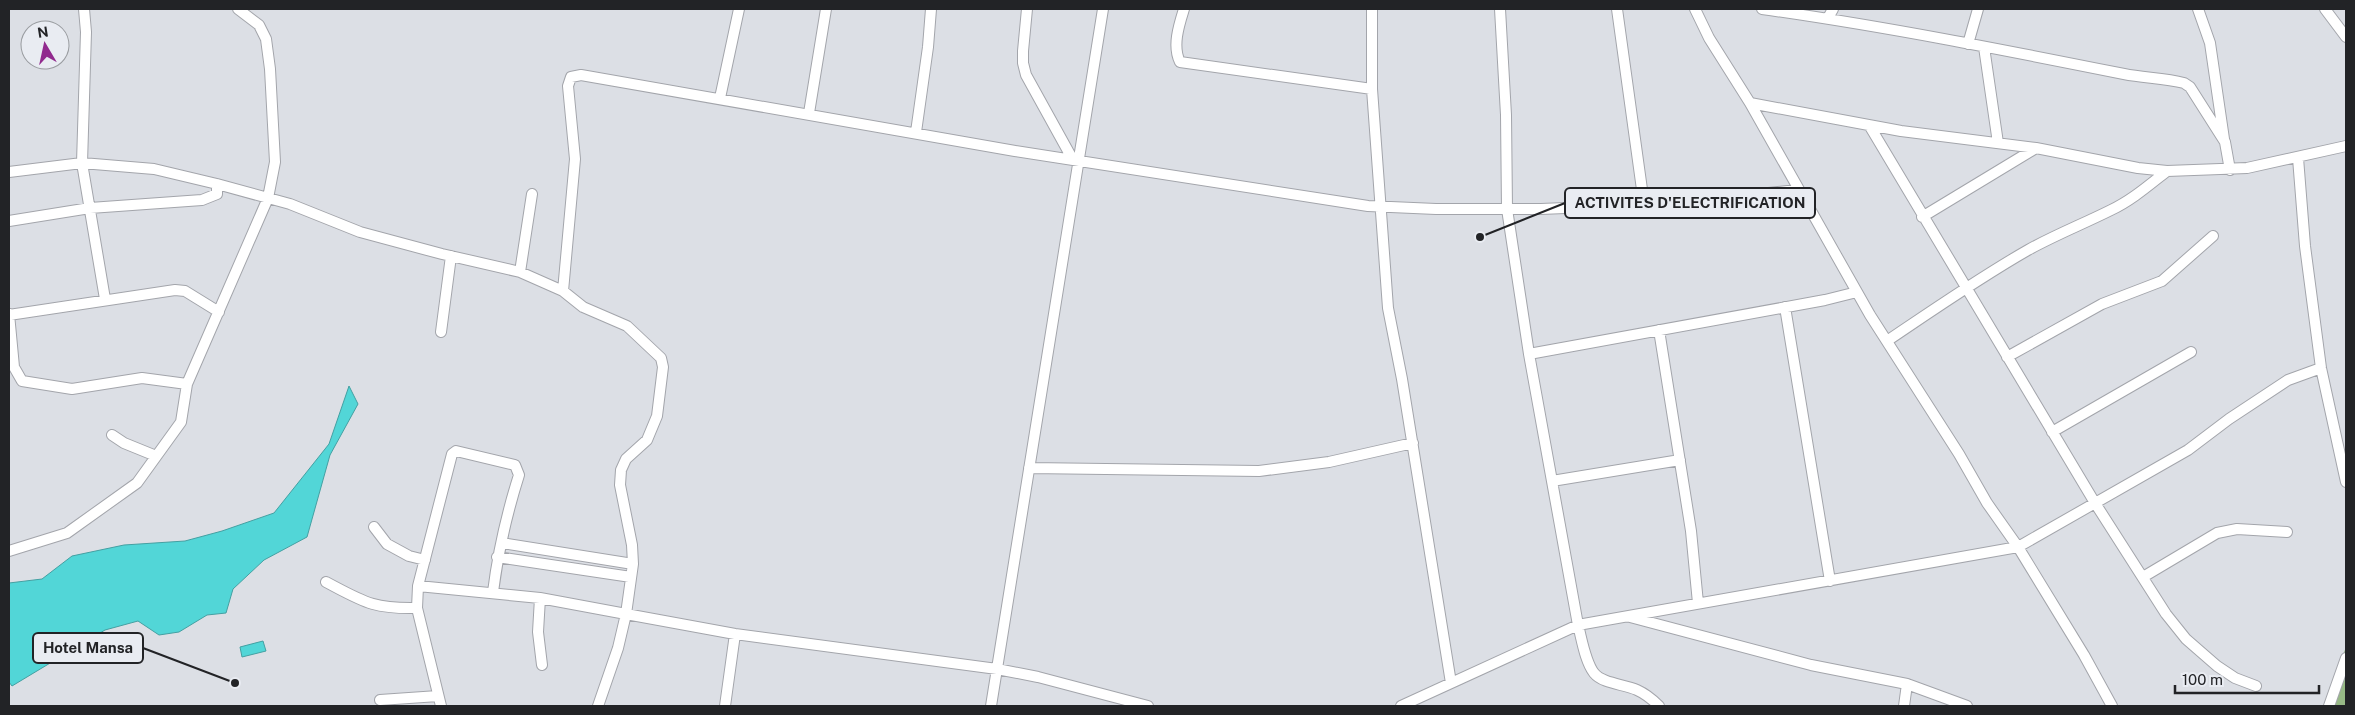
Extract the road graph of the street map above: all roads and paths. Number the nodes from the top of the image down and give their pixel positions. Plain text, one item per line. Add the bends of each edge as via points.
1 (84, 9) edge
2 (238, 9) edge
3 (739, 9) edge
4 (826, 9) edge
5 (931, 9) edge
6 (1027, 9) edge
7 (1103, 9) edge
8 (1184, 9) edge
9 (1372, 9) edge
10 (1500, 9) edge
11 (1617, 9) edge
12 (1695, 9) edge
13 (1762, 9) edge
14 (1978, 9) edge
15 (2198, 9) edge
16 (2325, 9) edge
17 (1831, 14) edge
18 (2346, 37) edge
19 (1968, 44) junction
20 (1984, 47) junction
21 (1372, 89) junction
22 (720, 98) junction
23 (1750, 103) junction
24 (809, 113) junction
25 (1869, 125) junction
26 (916, 132) junction
27 (2225, 142) junction
28 (1998, 143) junction
29 (2346, 146) edge
30 (2036, 148) junction
31 (2298, 158) junction
32 (1076, 161) junction
33 (82, 163) junction
34 (2230, 170) junction
35 (2167, 171) junction
36 (9, 172) edge
37 (217, 184) junction
38 (1797, 190) junction
39 (532, 194) dead end
40 (268, 198) junction
41 (1644, 204) junction
42 (1379, 206) junction
43 (90, 208) junction
44 (1506, 209) junction
45 (1922, 217) junction
46 (9, 221) edge
47 (2213, 236) dead end
48 (451, 256) junction
49 (520, 272) junction
50 (1966, 288) junction
51 (563, 291) junction
52 (1857, 292) junction
53 (104, 299) junction
54 (1785, 307) junction
55 (219, 312) junction
56 (9, 315) edge
57 (1659, 330) junction
58 (441, 332) dead end
59 (1887, 341) junction
60 (2191, 352) dead end
61 (1529, 354) junction
62 (2007, 357) junction
63 (2321, 368) junction
64 (187, 384) junction
65 (2052, 432) junction
66 (112, 435) dead end
67 (1413, 443) junction
68 (156, 456) junction
69 (1680, 460) junction
70 (1029, 468) junction
71 (1552, 481) junction
72 (2346, 482) edge
73 (2095, 503) junction
74 (374, 527) dead end
75 (2287, 532) dead end
76 (502, 543) junction
77 (2018, 547) junction
78 (9, 551) edge
79 (497, 557) junction
80 (425, 560) junction
81 (633, 564) junction
82 (631, 577) junction
83 (2142, 577) junction
84 (1830, 581) junction
85 (326, 582) dead end
86 (418, 586) junction
87 (493, 592) junction
88 (540, 598) junction
89 (1698, 603) junction
90 (417, 608) junction
91 (626, 614) junction
92 (1626, 616) junction
93 (1578, 625) junction
94 (735, 634) junction
95 (2346, 658) edge
96 (542, 665) dead end
97 (997, 669) junction
98 (1451, 683) junction
99 (1907, 684) junction
100 (2256, 686) dead end
101 (380, 700) dead end
102 (440, 701) edge
103 (598, 706) edge
104 (725, 706) edge
105 (991, 706) edge
106 (1148, 706) edge
107 (1401, 706) edge
108 (1659, 706) edge
109 (1904, 706) edge
110 (1967, 706) edge
111 (2112, 706) edge
112 (2329, 706) edge

1 - 33 street via 86,52
2 - 40 street via 259,25 266,39 276,149
3 - 22 street
4 - 24 street
5 - 26 street
6 - 32 street via 1023,63 1026,75
7 - 32 street
8 - 21 street via 1178,30 1177,57 1180,62
9 - 21 street
10 - 44 street via 1506,115
11 - 41 street
12 - 23 street via 1709,38
13 - 17 street
14 - 19 street
15 - 27 street via 2210,43
16 - 18 street
17 - 19 street
19 - 20 street
20 - 27 street via 2184,83 2190,87
20 - 28 street
21 - 42 street
22 - 24 street
22 - 51 street via 581,75 571,77 568,86 575,159
23 - 25 street
23 - 38 street
24 - 26 street
25 - 28 street
25 - 45 street
26 - 32 street
27 - 34 street
28 - 30 street
29 - 31 street
30 - 35 street
30 - 45 street
31 - 34 street
31 - 63 street via 2304,246
32 - 42 street
32 - 70 street
33 - 36 street
33 - 37 street via 154,169
33 - 43 street
34 - 35 street
35 - 50 street via 2112,210 2071,227
37 - 40 street
37 - 43 street via 217,194 202,200
38 - 41 street
38 - 52 street
39 - 49 street
40 - 48 street via 360,232
40 - 55 street
41 - 44 street
42 - 44 street
42 - 67 street via 1388,308
43 - 46 street
43 - 53 street
44 - 61 street
45 - 50 street
47 - 62 street via 2162,281 2102,304
48 - 49 street
48 - 58 street
49 - 51 street
50 - 59 street
50 - 62 street
51 - 81 street via 583,306 628,326 661,358 663,367 657,416 647,440 626,459 621,470 620,485
52 - 54 street
52 - 59 street
53 - 55 street via 185,291
53 - 56 street
54 - 57 street
54 - 84 street
55 - 64 street
56 - 64 street via 14,366 22,381 72,389 142,378
57 - 61 street
57 - 69 street
59 - 77 street via 1987,503
60 - 65 street
61 - 71 street
62 - 65 street
63 - 72 street
63 - 73 street via 2288,380 2188,450
64 - 68 street via 181,422
65 - 73 street
66 - 68 street
67 - 70 street via 1329,462 1259,471
67 - 98 street
68 - 78 street via 137,483 67,533
69 - 71 street
69 - 89 street
70 - 97 street
71 - 93 street
73 - 77 street
73 - 83 street
74 - 80 street via 387,544 409,556
75 - 83 street via 2237,528 2218,533
76 - 79 street
76 - 80 street via 518,468 456,451 452,454
76 - 81 street
77 - 84 street
77 - 111 street
79 - 82 street
79 - 87 street
80 - 86 street
81 - 82 street
82 - 91 street
83 - 100 street via 2186,639 2216,666 2234,678
84 - 89 street
85 - 90 street via 370,605 388,609
86 - 87 street
86 - 90 street
87 - 88 street
88 - 91 street
88 - 96 street via 538,632
89 - 92 street
90 - 102 street
91 - 94 street
91 - 103 street
92 - 93 street
92 - 99 street via 1811,665
93 - 98 street
93 - 108 street via 1595,674 1642,693
94 - 97 street
94 - 104 street
95 - 112 street
97 - 105 street
97 - 106 street
98 - 107 street
99 - 109 street
99 - 110 street
101 - 102 street

